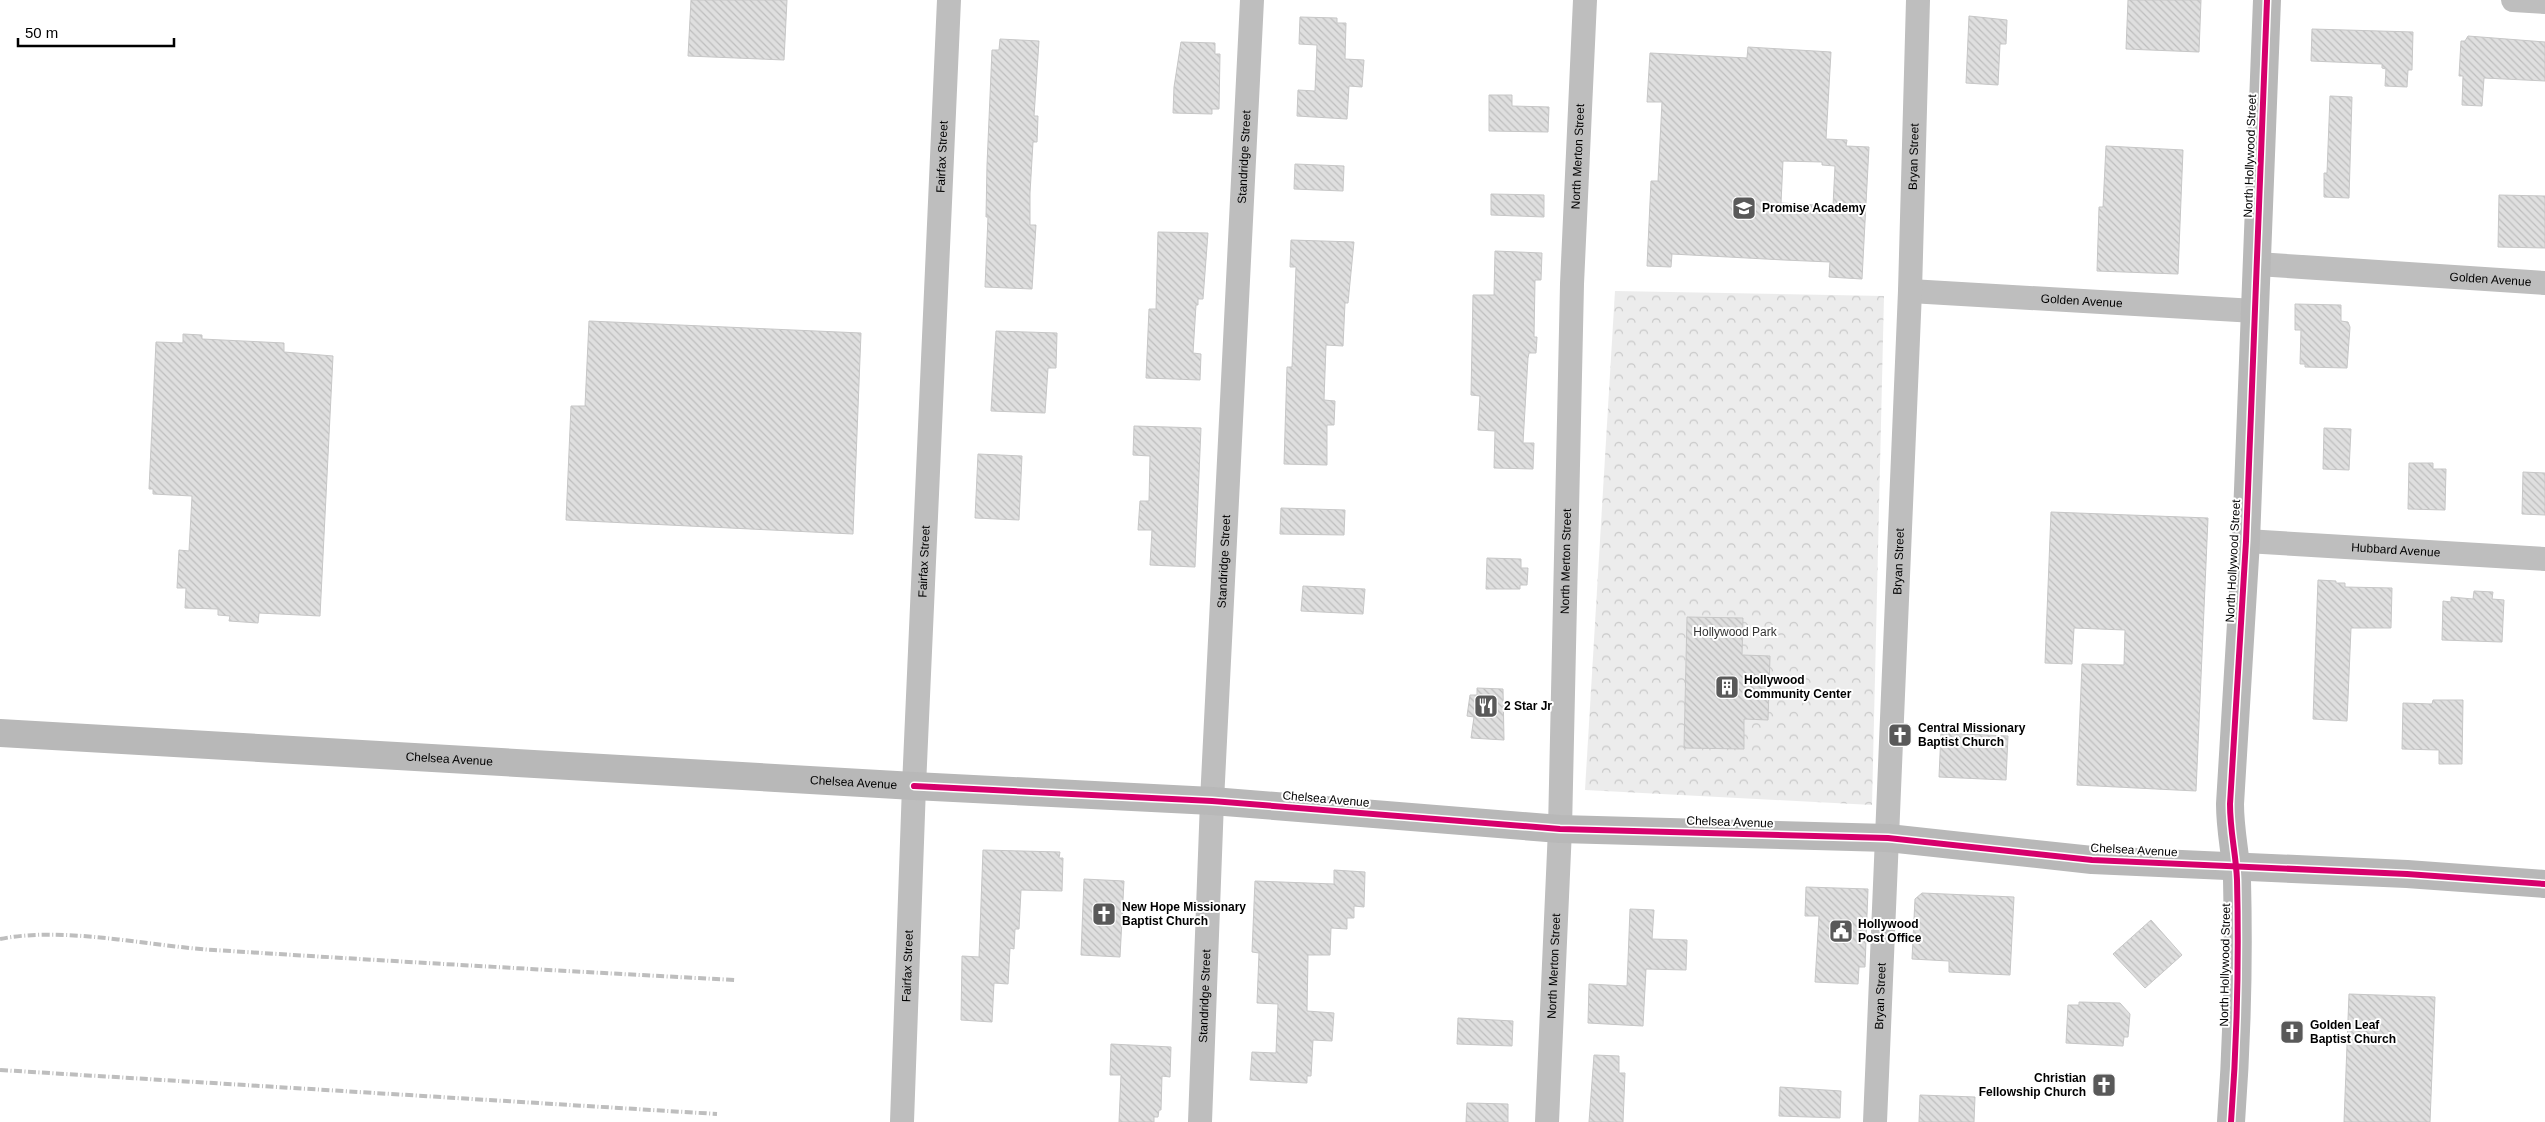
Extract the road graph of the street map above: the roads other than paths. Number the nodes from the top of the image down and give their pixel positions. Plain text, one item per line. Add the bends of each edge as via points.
1 (949, 0) edge
2 (1252, 0) edge
3 (1585, 0) edge
4 (1918, 0) edge
5 (2267, 0) edge
6 (2513, 0) edge
7 (2545, 2) edge
8 (2257, 264) junction
9 (2545, 283) edge
10 (1910, 291) junction
11 (2255, 311) junction
12 (2246, 541) junction
13 (2545, 559) edge
14 (0, 733) edge
15 (914, 786) junction
16 (1212, 801) junction
17 (1560, 829) junction
18 (1888, 838) junction
19 (2236, 866) junction
20 (2545, 884) edge
21 (902, 1122) edge
22 (1200, 1122) edge
23 (1547, 1122) edge
24 (1875, 1122) edge
25 (2231, 1122) edge

1 - 15 street, Fairfax Street
2 - 16 street, Standridge Street
3 - 17 street, North Merton Street via 1572,284
4 - 10 street, Bryan Street
5 - 8 main road, North Hollywood Street
6 - 7 street
8 - 9 street, Golden Avenue
8 - 11 main road, North Hollywood Street
10 - 11 street, Golden Avenue
10 - 18 street, Bryan Street
11 - 12 main road, North Hollywood Street
12 - 13 street, Hubbard Avenue
12 - 19 main road, North Hollywood Street via 2230,804 2230,830
14 - 15 main road, Chelsea Avenue
15 - 16 main road, Chelsea Avenue
15 - 21 street, Fairfax Street
16 - 17 main road, Chelsea Avenue
16 - 22 street, Standridge Street
17 - 18 main road, Chelsea Avenue
17 - 23 street, North Merton Street
18 - 19 main road, Chelsea Avenue via 2092,860
18 - 24 street, Bryan Street
19 - 20 main road, Chelsea Avenue
19 - 25 main road, North Hollywood Street via 2235,1062

